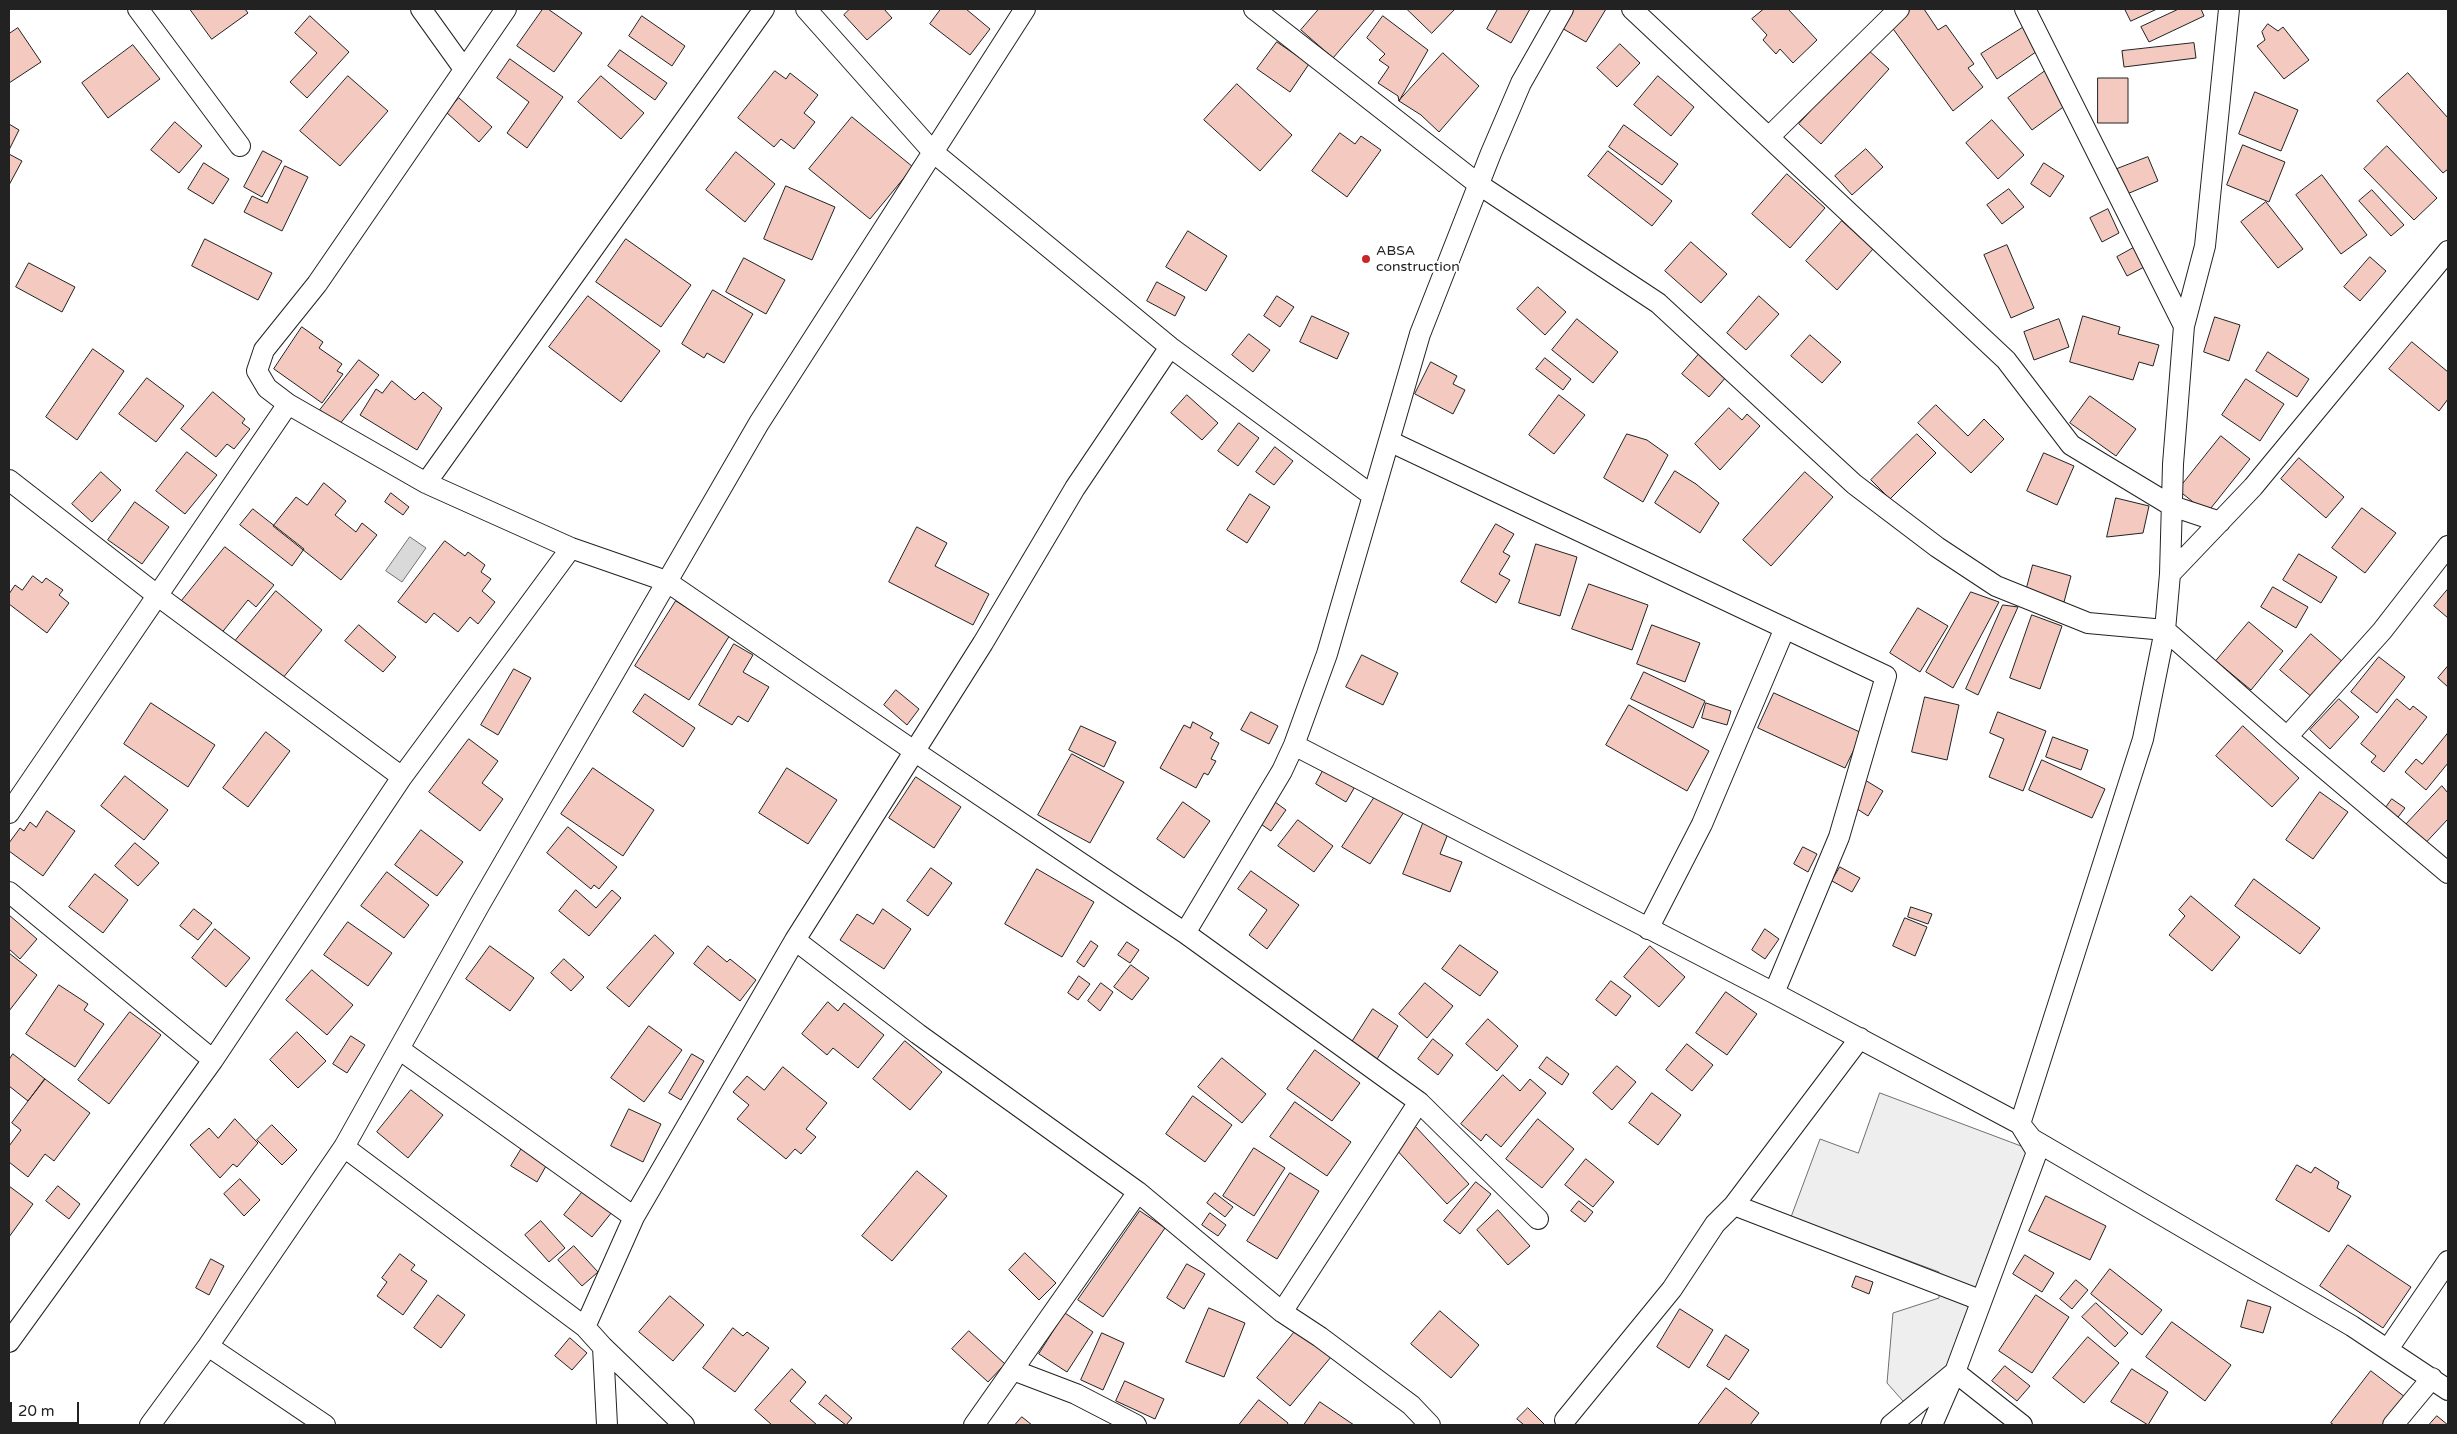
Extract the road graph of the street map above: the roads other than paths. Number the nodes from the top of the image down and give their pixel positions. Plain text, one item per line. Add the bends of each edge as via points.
1 (138, 9) edge
2 (421, 9) edge
3 (506, 9) edge
4 (764, 9) edge
5 (806, 9) edge
6 (1025, 9) edge
7 (1254, 9) edge
8 (1563, 9) edge
9 (1632, 9) edge
10 (1899, 9) edge
11 (2025, 9) edge
12 (2229, 9) edge
13 (464, 68) junction
14 (1770, 136) junction
15 (240, 146) dead end
16 (934, 152) junction
17 (1478, 184) junction
18 (2448, 251) edge
19 (2184, 326) junction
20 (1170, 347) junction
21 (288, 404) junction
22 (1389, 441) junction
23 (9, 480) edge
24 (426, 483) junction
25 (1373, 496) junction
26 (2172, 506) junction
27 (2220, 522) junction
28 (2448, 546) edge
29 (571, 548) junction
30 (2170, 574) junction
31 (666, 581) junction
32 (158, 596) junction
33 (1785, 628) junction
34 (2165, 630) junction
35 (2287, 738) junction
36 (1294, 745) junction
37 (914, 752) junction
38 (402, 778) junction
39 (9, 813) edge
40 (2448, 873) edge
41 (9, 892) edge
42 (1648, 929) junction
43 (1185, 933) junction
44 (795, 940) junction
45 (1774, 993) junction
46 (1860, 1038) junction
47 (399, 1048) junction
48 (213, 1060) junction
49 (1419, 1102) junction
50 (2020, 1124) junction
51 (344, 1147) junction
52 (1138, 1192) junction
53 (1734, 1205) junction
54 (634, 1217) junction
55 (1538, 1219) dead end
56 (2448, 1261) edge
57 (1980, 1300) junction
58 (1282, 1312) junction
59 (585, 1327) junction
60 (10, 1336) edge
61 (208, 1346) junction
62 (603, 1348) junction
63 (2388, 1349) junction
64 (1013, 1370) junction
65 (1955, 1372) junction
66 (2432, 1378) junction
67 (2448, 1390) edge
68 (1565, 1420) dead end
69 (150, 1425) edge
70 (325, 1425) edge
71 (607, 1425) edge
72 (684, 1425) edge
73 (974, 1425) edge
74 (1136, 1425) edge
75 (1430, 1425) edge
76 (1891, 1425) edge
77 (1932, 1425) edge
78 (2022, 1425) edge
79 (2393, 1425) edge

1 - 15 street
2 - 13 street
3 - 13 street
4 - 24 street
5 - 16 street
6 - 16 street
7 - 17 street
8 - 17 street via 1521,83
9 - 14 street
10 - 14 street
11 - 19 street
12 - 19 street via 2205,246
13 - 21 street via 317,284 264,350 257,371 267,388
14 - 26 street via 2006,360 2071,445
16 - 20 street
16 - 31 street via 759,423
17 - 22 street via 1420,334
17 - 34 street via 1658,303 1854,484 1937,547 1996,586 2088,623
18 - 27 street via 2253,487
19 - 26 street
20 - 25 street
20 - 37 street via 1075,488
21 - 24 street
21 - 32 street
22 - 25 street
22 - 33 street
23 - 32 street
24 - 29 street
25 - 36 street via 1327,654
26 - 27 street
26 - 30 street
27 - 30 street
28 - 35 street via 2382,631
29 - 31 street
29 - 38 street
30 - 34 street
31 - 37 street
31 - 47 street
32 - 38 street
32 - 39 street
33 - 42 street via 1702,824
33 - 45 street via 1886,676 1839,837
34 - 35 street
34 - 50 street via 2143,739
35 - 40 street
36 - 42 street
36 - 43 street via 1282,771
37 - 43 street
37 - 44 street
38 - 48 street
41 - 48 street
42 - 45 street
43 - 49 street
44 - 52 street via 918,1034
44 - 54 street
45 - 46 street
46 - 50 street
46 - 53 street
47 - 51 street
47 - 54 street
48 - 60 street
49 - 55 street
49 - 58 street
50 - 57 street via 2037,1152
50 - 63 street via 2032,1139
51 - 59 street
51 - 61 street
52 - 58 street
52 - 64 street
53 - 57 street
53 - 68 street via 1715,1224 1672,1289
54 - 59 street
56 - 63 street
57 - 65 street
58 - 75 street via 1411,1405
59 - 62 street
61 - 69 street
61 - 70 street
62 - 71 street
62 - 72 street
63 - 66 street
64 - 73 street
64 - 74 street via 1076,1394
65 - 76 street
65 - 77 street
65 - 78 street
66 - 67 street
66 - 79 street

